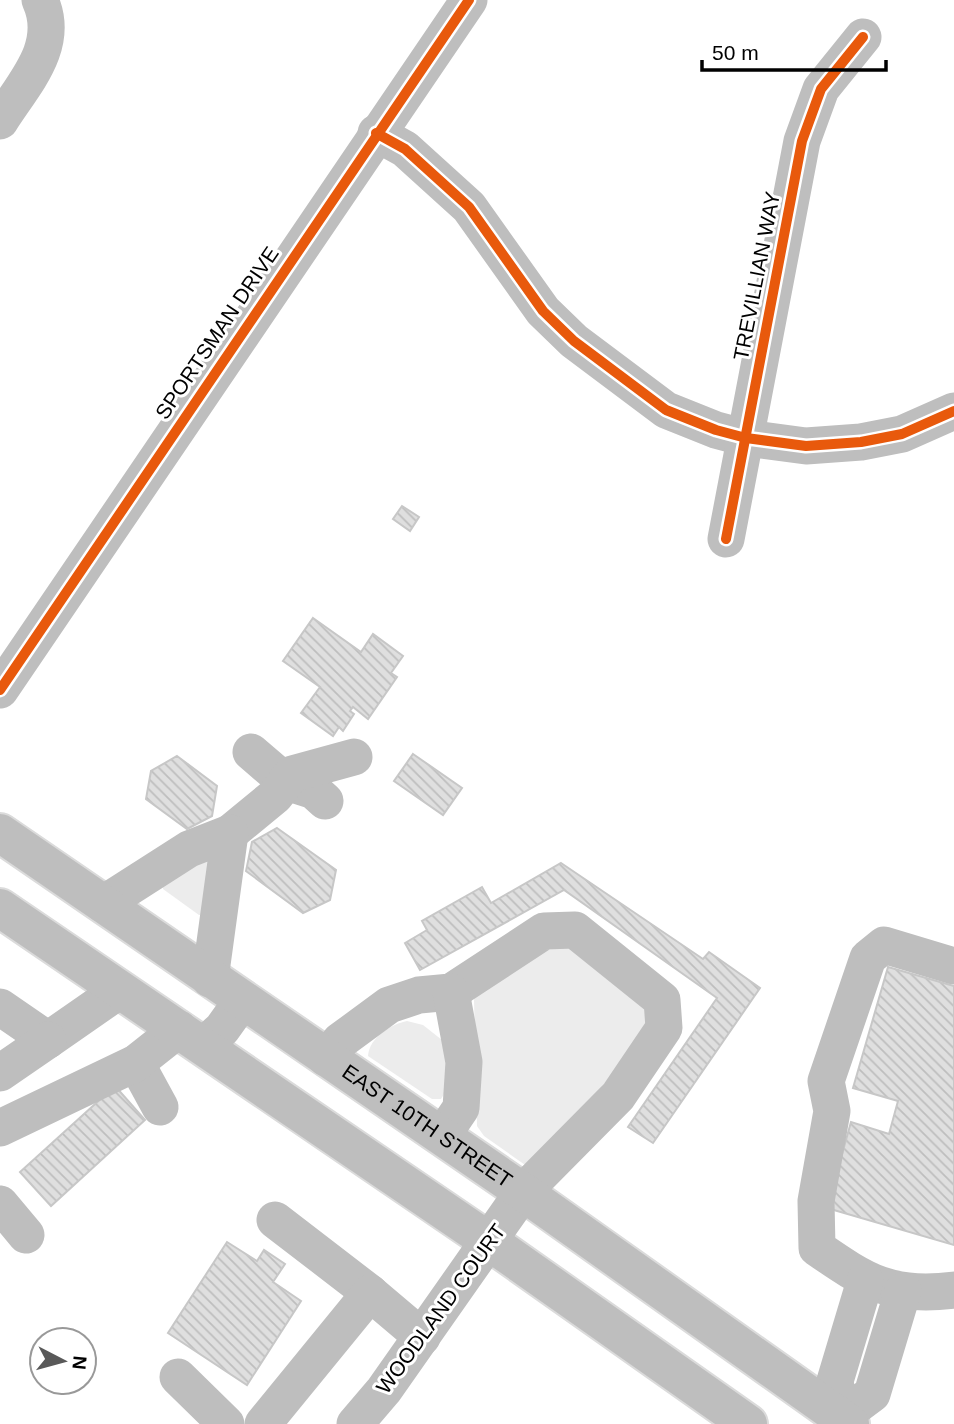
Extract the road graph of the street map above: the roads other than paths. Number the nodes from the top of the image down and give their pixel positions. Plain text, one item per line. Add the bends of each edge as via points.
1 (40, 0) edge
2 (453, 6) edge
3 (863, 37) dead end
4 (0, 121) edge
5 (376, 133) junction
6 (954, 411) edge
7 (746, 438) junction
8 (726, 538) dead end
9 (0, 690) edge
10 (251, 752) dead end
11 (354, 757) dead end
12 (286, 782) junction
13 (325, 801) dead end
14 (0, 833) edge
15 (230, 833) junction
16 (103, 904) junction
17 (0, 908) edge
18 (954, 966) edge
19 (210, 979) junction
20 (120, 990) junction
21 (452, 992) junction
22 (242, 1002) junction
23 (0, 1007) edge
24 (191, 1038) junction
25 (48, 1040) junction
26 (326, 1058) junction
27 (136, 1063) junction
28 (0, 1073) edge
29 (160, 1107) dead end
30 (0, 1128) edge
31 (442, 1136) junction
32 (523, 1192) junction
33 (0, 1204) edge
34 (275, 1220) dead end
35 (26, 1235) dead end
36 (490, 1242) junction
37 (865, 1281) junction
38 (954, 1290) edge
39 (903, 1291) junction
40 (370, 1293) junction
41 (422, 1337) junction
42 (178, 1377) dead end
43 (843, 1422) edge
44 (226, 1424) edge
45 (263, 1424) edge
46 (355, 1424) edge
47 (748, 1424) edge

1 - 4 street via 49,23 46,47
2 - 5 street, SPORTSMAN DRIVE
3 - 7 street, TREVILLIAN WAY via 821,89 802,141
5 - 7 street via 405,149 469,207 543,311 574,341 666,410
5 - 9 street, SPORTSMAN DRIVE
6 - 7 street via 902,434 861,442 806,446
7 - 8 street, TREVILLIAN WAY
10 - 12 street
11 - 12 street via 292,775
12 - 13 street via 314,791
12 - 15 street
14 - 16 main road, EAST 10TH STREET
15 - 16 street via 189,849
15 - 19 street
16 - 19 main road, EAST 10TH STREET
17 - 20 main road
18 - 37 street via 884,945 868,958 826,1082 832,1111 816,1200 817,1248
19 - 22 main road, EAST 10TH STREET
20 - 24 main road
20 - 25 street
21 - 26 street via 419,995 389,1005 340,1041
21 - 31 street via 464,1062 460,1108
21 - 32 street, WOODLAND COURT via 544,931 575,930 662,1000 664,1028 618,1096
22 - 24 street via 222,1029
22 - 26 main road, EAST 10TH STREET
23 - 25 street
24 - 27 street
24 - 36 main road
25 - 28 street
26 - 31 main road, EAST 10TH STREET
27 - 29 street
27 - 30 street
31 - 32 main road, EAST 10TH STREET
32 - 36 street, WOODLAND COURT
32 - 43 main road, EAST 10TH STREET
33 - 35 street
34 - 40 street
36 - 41 street, WOODLAND COURT
36 - 47 main road
37 - 39 street
37 - 43 street via 835,1381
38 - 39 street
39 - 43 street via 872,1394
40 - 41 street
40 - 45 street
41 - 46 street, WOODLAND COURT
42 - 44 street

